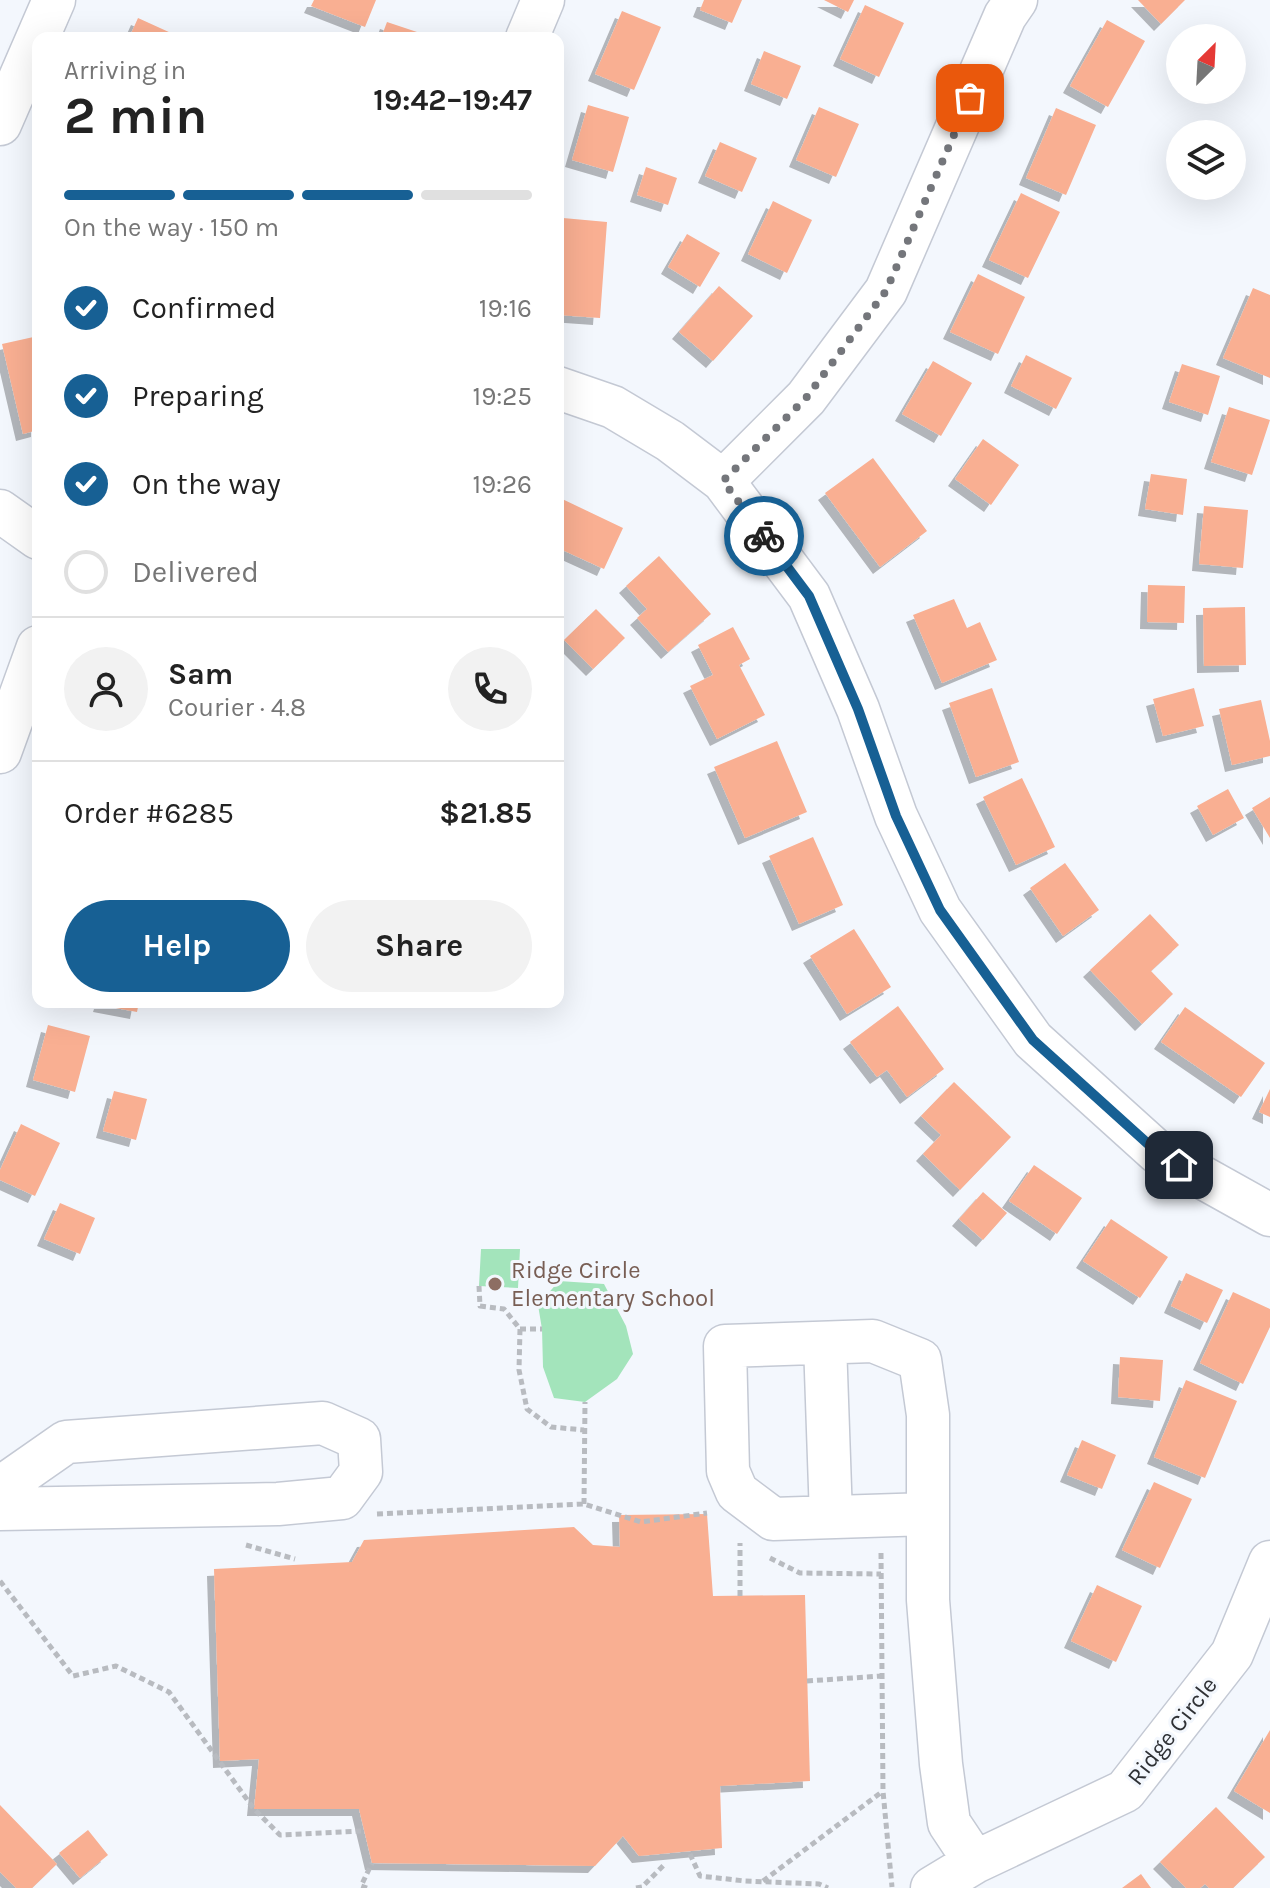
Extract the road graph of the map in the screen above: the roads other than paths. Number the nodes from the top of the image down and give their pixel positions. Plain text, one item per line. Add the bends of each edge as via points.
1 (54, 0) edge
2 (543, 0) edge
3 (1016, 0) edge
4 (40, 32) edge
5 (530, 32) edge
6 (32, 51) edge
7 (0, 124) edge
8 (564, 390) edge
9 (723, 481) junction
10 (0, 511) edge
11 (32, 534) edge
12 (32, 664) edge
13 (0, 752) edge
14 (1270, 1215) edge
15 (825, 1343) junction
16 (0, 1488) edge
17 (0, 1509) edge
18 (928, 1514) junction
19 (831, 1517) junction
20 (1270, 1562) edge
21 (975, 1862) junction
22 (932, 1888) edge

1 - 4 street
2 - 5 street
3 - 9 street via 886,291 806,398
6 - 7 street
8 - 9 street via 613,407
9 - 14 street via 809,596 858,709 896,816 940,910 1033,1040 1157,1152
10 - 11 street
12 - 13 street
15 - 18 street via 873,1341 920,1360 928,1415
15 - 19 street
15 - 19 street via 725,1346 728,1471 737,1492 773,1519
16 - 17 street via 66,1442 323,1423 359,1439 361,1472 342,1498
18 - 19 street
18 - 21 street via 928,1600 941,1764 949,1823
20 - 21 street, Ridge Circle via 1232,1654 1125,1791
21 - 22 street, Ridge Circle

